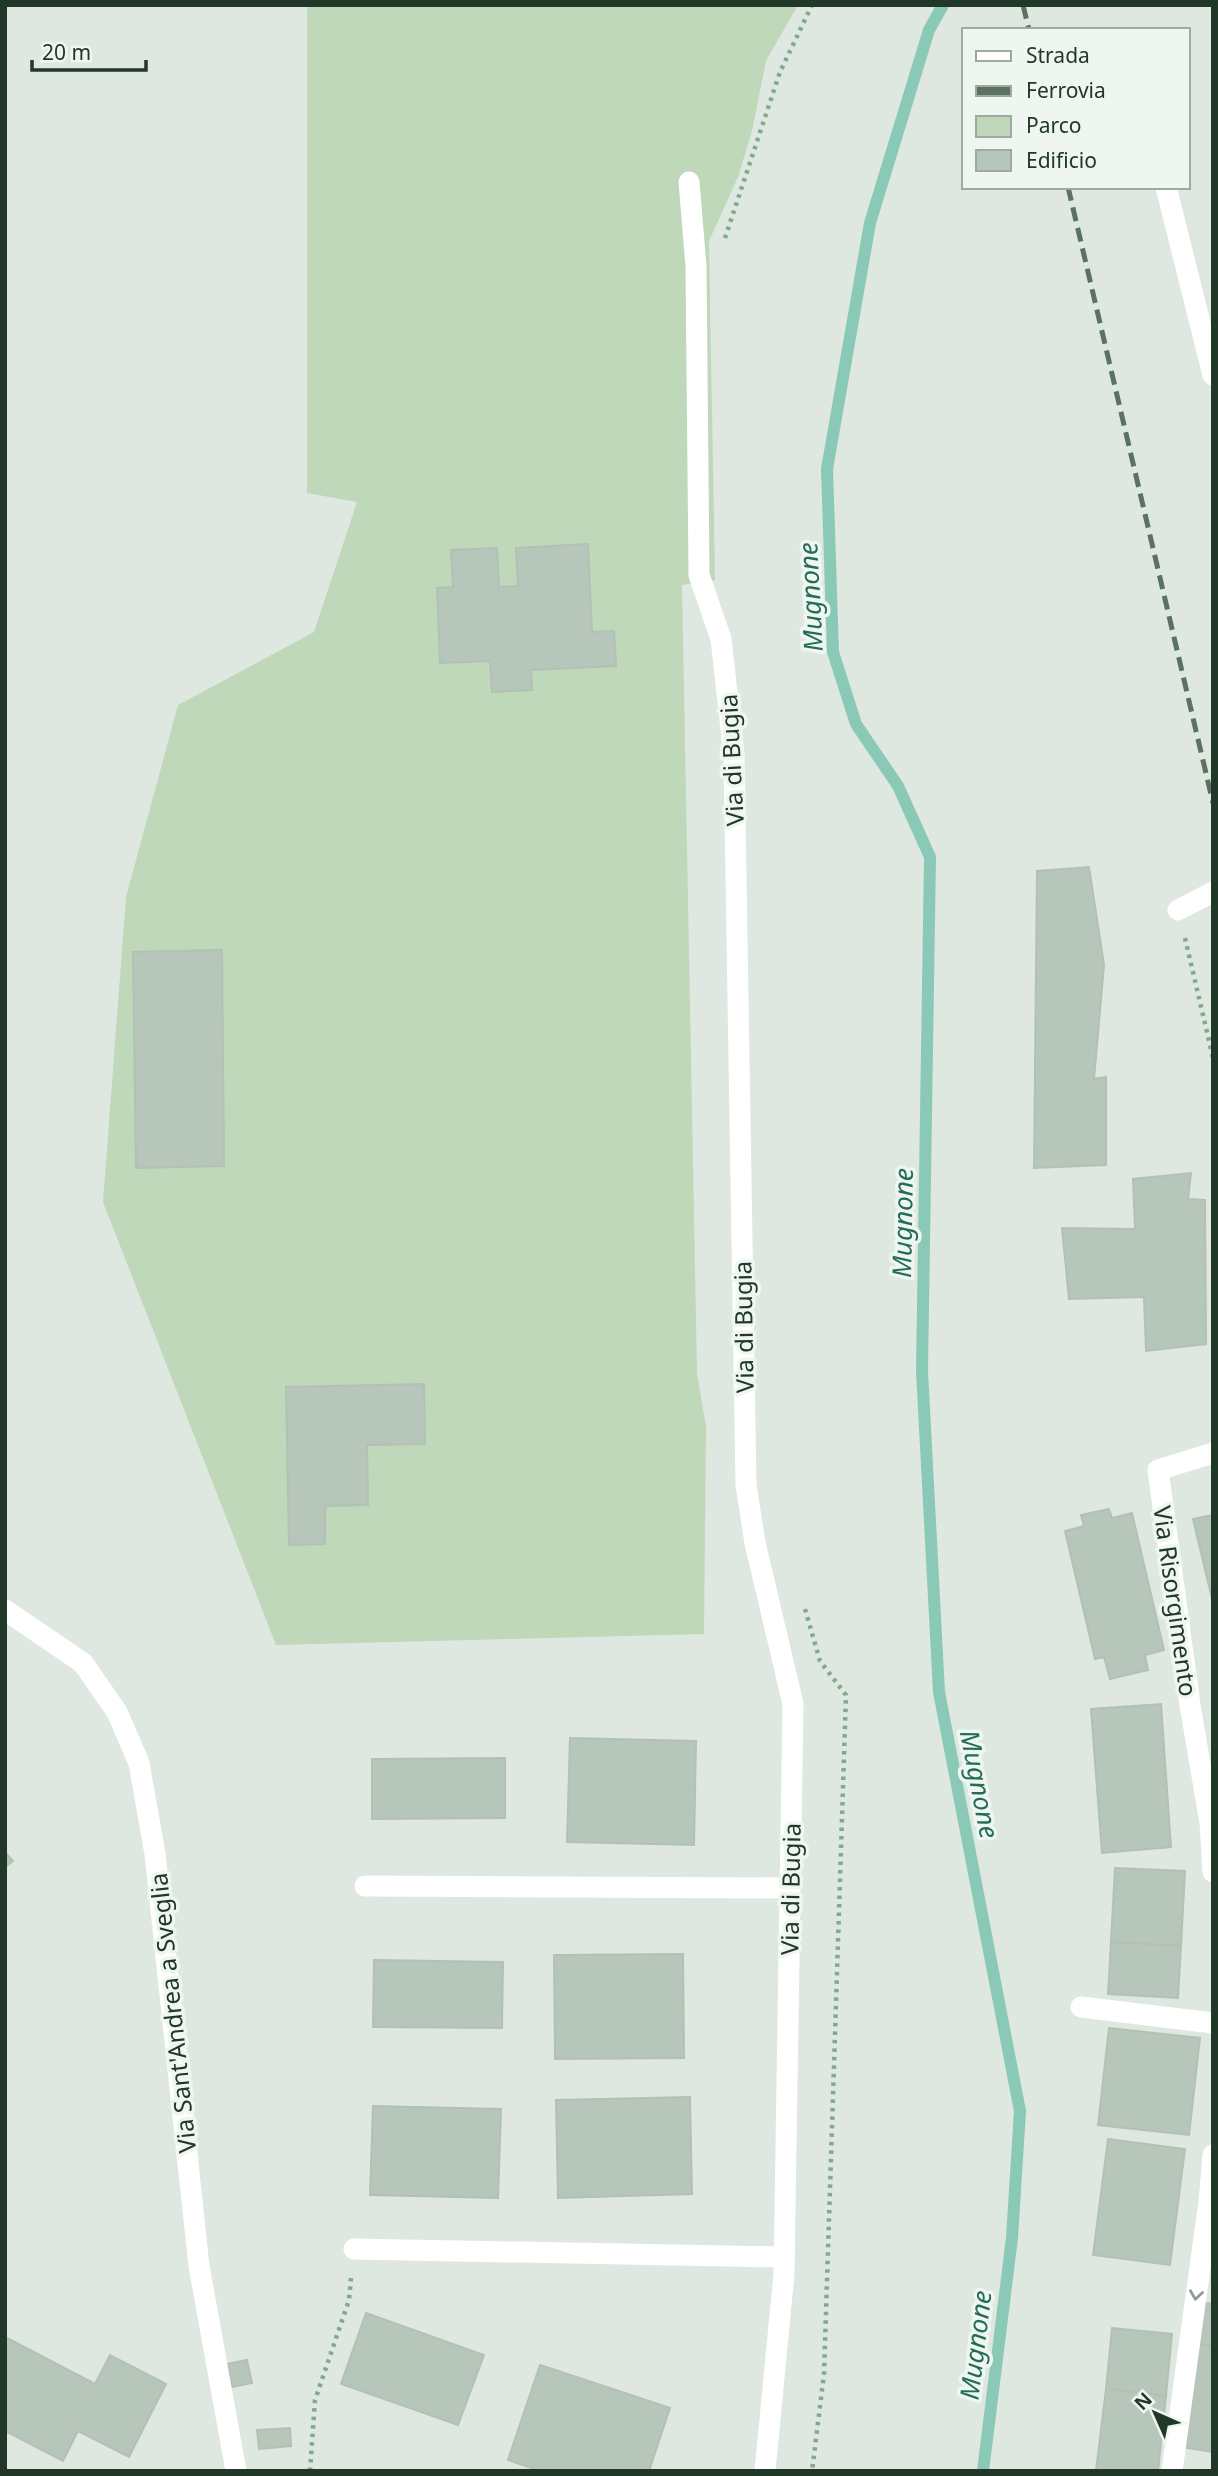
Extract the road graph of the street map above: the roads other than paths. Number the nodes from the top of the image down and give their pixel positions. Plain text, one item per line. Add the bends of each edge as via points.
1 (689, 182) dead end
2 (1166, 189) edge
3 (1213, 375) edge
4 (1213, 892) edge
5 (1178, 910) road end
6 (1213, 1452) edge
7 (5, 1610) edge
8 (1213, 1872) edge
9 (365, 1886) dead end
10 (790, 1888) junction
11 (1081, 2007) dead end
12 (1213, 2023) edge
13 (1213, 2155) edge
14 (354, 2249) road end
15 (784, 2257) junction
16 (236, 2471) edge
17 (765, 2471) edge
18 (1171, 2471) edge

1 - 10 street, Via di Bugia via 696,266 699,575 721,639 734,755 746,1485 793,1704
2 - 3 street
4 - 5 street
6 - 8 street, Via Risorgimento via 1158,1470 1210,1823
7 - 16 street, Via Sant'Andrea a Sveglia via 83,1663 117,1712 139,1763 155,1854 199,2266
9 - 10 street
10 - 15 street, Via di Bugia
11 - 12 street
13 -> 18 street
14 - 15 street
15 - 17 street, Via di Bugia

